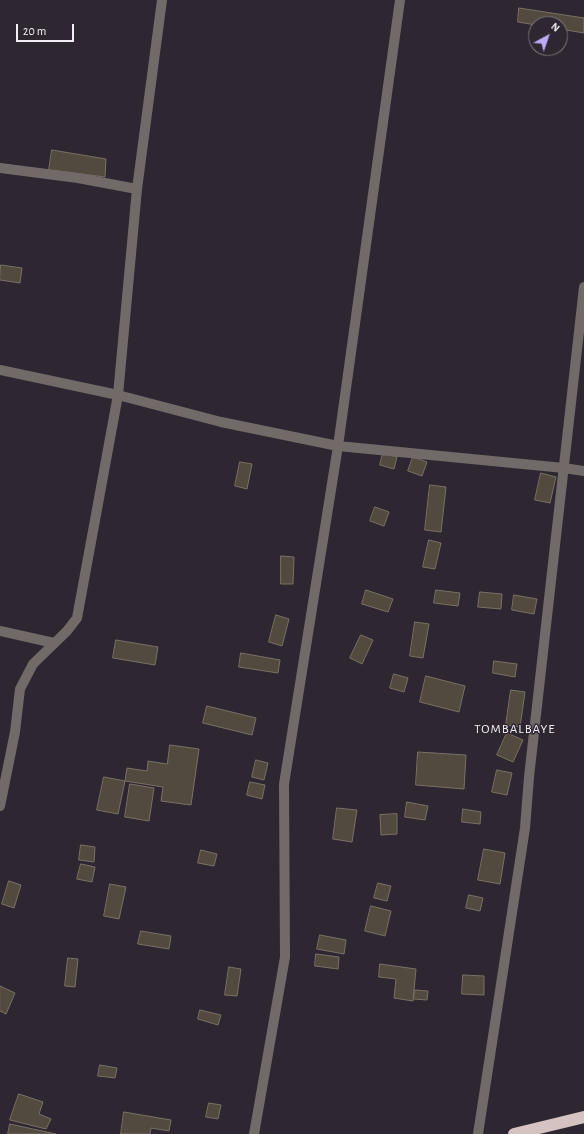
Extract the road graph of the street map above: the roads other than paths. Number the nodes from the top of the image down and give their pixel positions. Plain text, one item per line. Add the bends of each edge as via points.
1 (162, 0) edge
2 (400, 0) edge
3 (0, 168) edge
4 (137, 189) junction
5 (584, 287) edge
6 (0, 370) edge
7 (118, 395) junction
8 (338, 446) junction
9 (564, 468) junction
10 (584, 471) edge
11 (0, 632) edge
12 (54, 643) junction
13 (0, 806) edge
14 (584, 1117) edge
15 (254, 1134) edge
16 (478, 1134) edge
17 (514, 1134) edge

1 - 4 street
2 - 8 street
3 - 4 street
4 - 7 street
5 - 9 street
6 - 7 street
7 - 8 street via 221,422
7 - 12 street via 77,618
8 - 9 street
8 - 15 street via 284,784 285,957
9 - 10 street
9 - 16 street via 525,828
11 - 12 street
12 - 13 street via 33,664 20,689 15,732
14 - 17 highway

